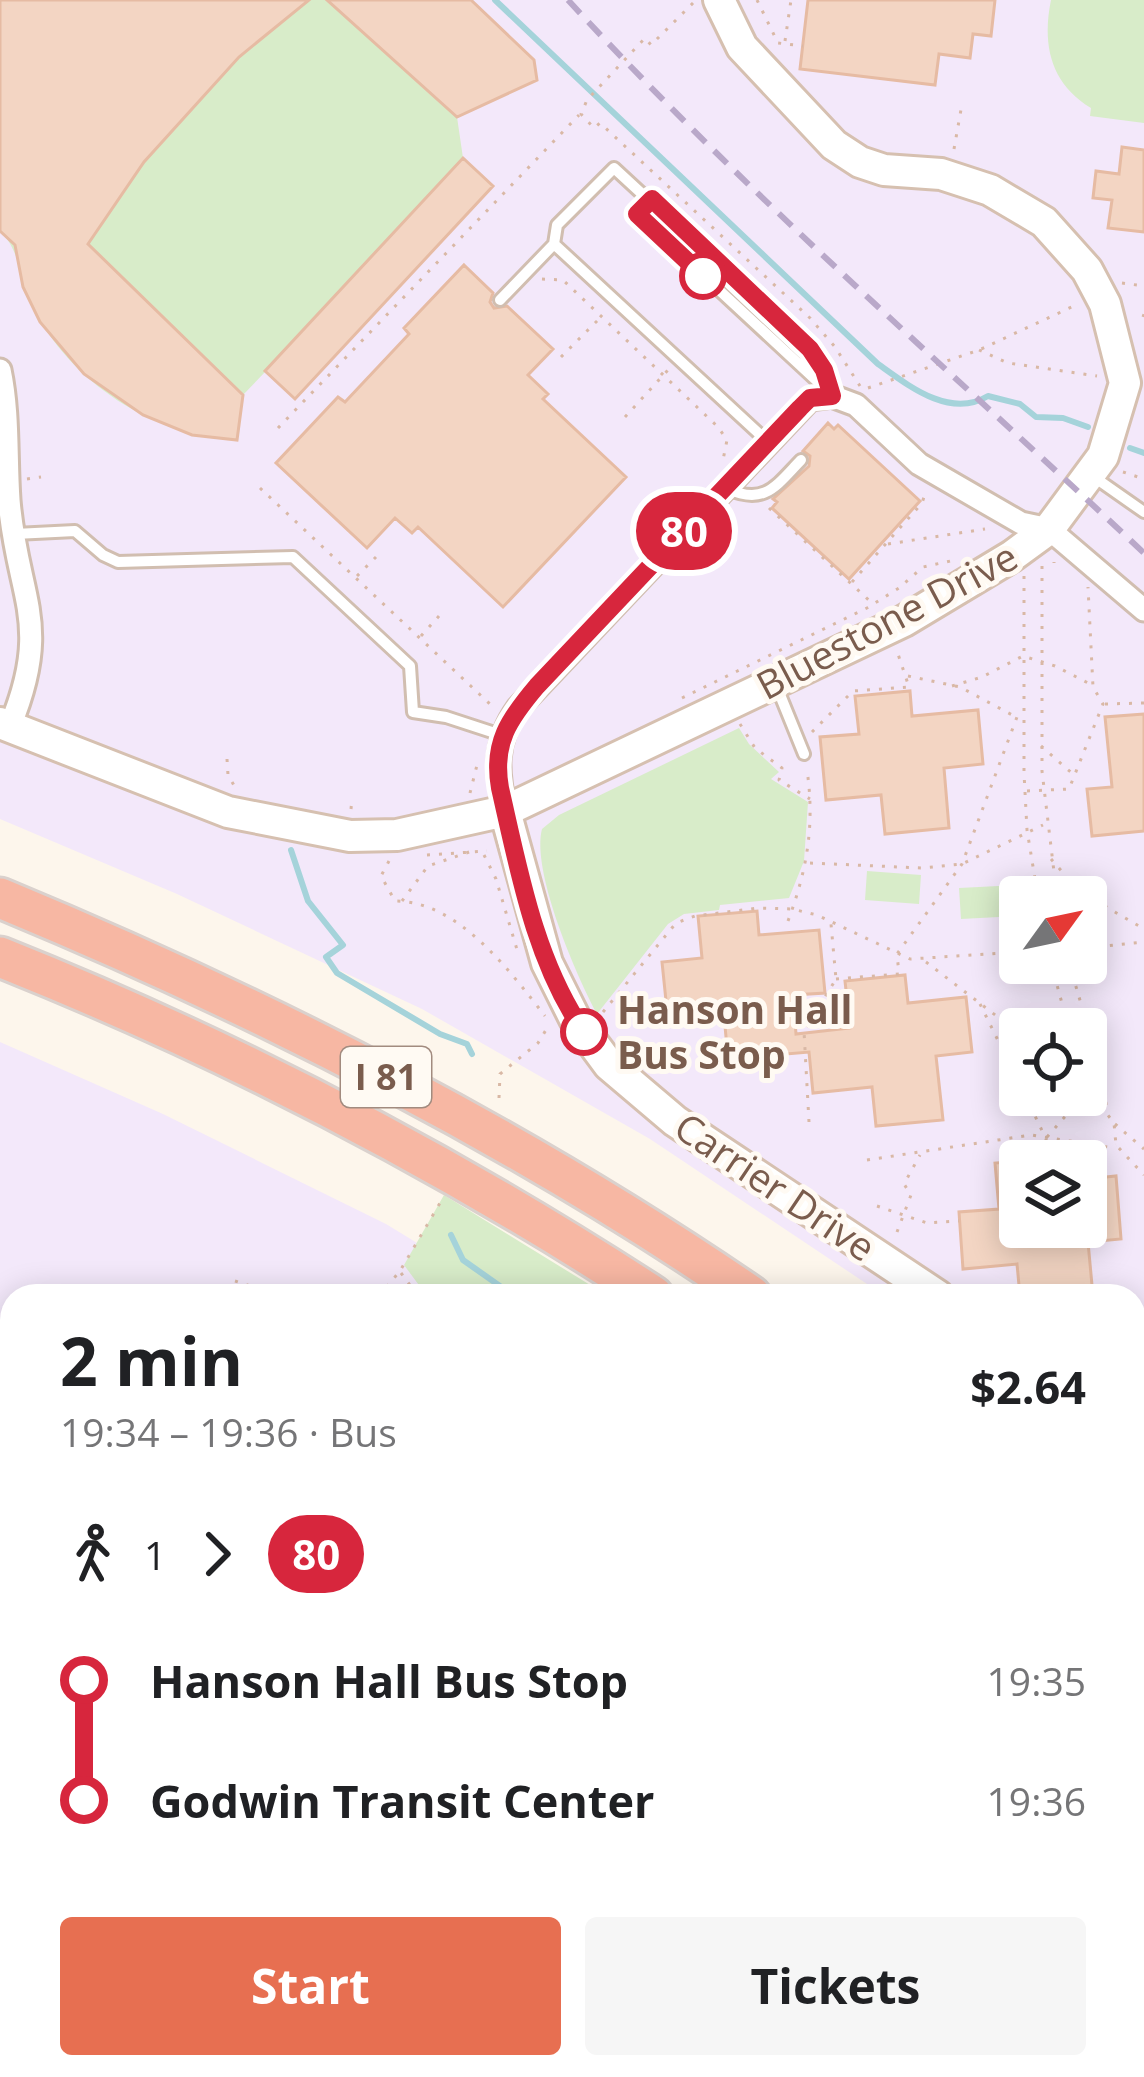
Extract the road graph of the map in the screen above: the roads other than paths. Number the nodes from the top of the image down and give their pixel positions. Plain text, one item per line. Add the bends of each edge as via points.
1 (719, 0) edge
2 (652, 199) junction
3 (554, 244) junction
4 (500, 300) dead end
5 (0, 370) edge
6 (1124, 382) edge
7 (832, 396) junction
8 (768, 442) junction
9 (801, 460) dead end
10 (1101, 472) junction
11 (724, 488) junction
12 (1144, 512) edge
13 (1048, 530) junction
14 (15, 534) junction
15 (1144, 610) edge
16 (776, 683) junction
17 (5, 724) edge
18 (495, 726) junction
19 (804, 754) dead end
20 (506, 812) junction
21 (0, 898) edge
22 (0, 957) edge
23 (632, 1284) edge
24 (732, 1284) edge
25 (920, 1284) edge

1 - 6 street via 742,46 834,145 884,170 966,181 1044,222 1099,292
2 - 3 lane via 614,168 557,225
2 - 7 lane via 810,349
2 - 7 lane via 637,214
3 - 4 lane
3 - 8 lane
5 - 14 street
6 - 10 street, Bluestone Drive
7 - 8 street via 810,398
7 - 13 street via 856,405 919,464 1021,523
8 - 11 street
9 - 11 lane via 765,494
10 - 12 lane
10 - 13 street, Bluestone Drive
11 - 18 street
13 - 15 street
13 - 16 street, Bluestone Drive via 904,622
14 - 17 street via 33,634 28,677
14 - 18 lane via 75,531 118,562 293,557 410,666 412,712
16 - 19 lane
16 - 20 street, Bluestone Drive
17 - 20 street, Bluestone Drive via 228,812 350,836 397,835
18 - 20 street
20 - 25 street, Carrier Drive via 547,963 609,1065 675,1120
21 - 24 highway, I 81 via 232,999 485,1128
22 - 23 highway, I 81 via 331,1108

